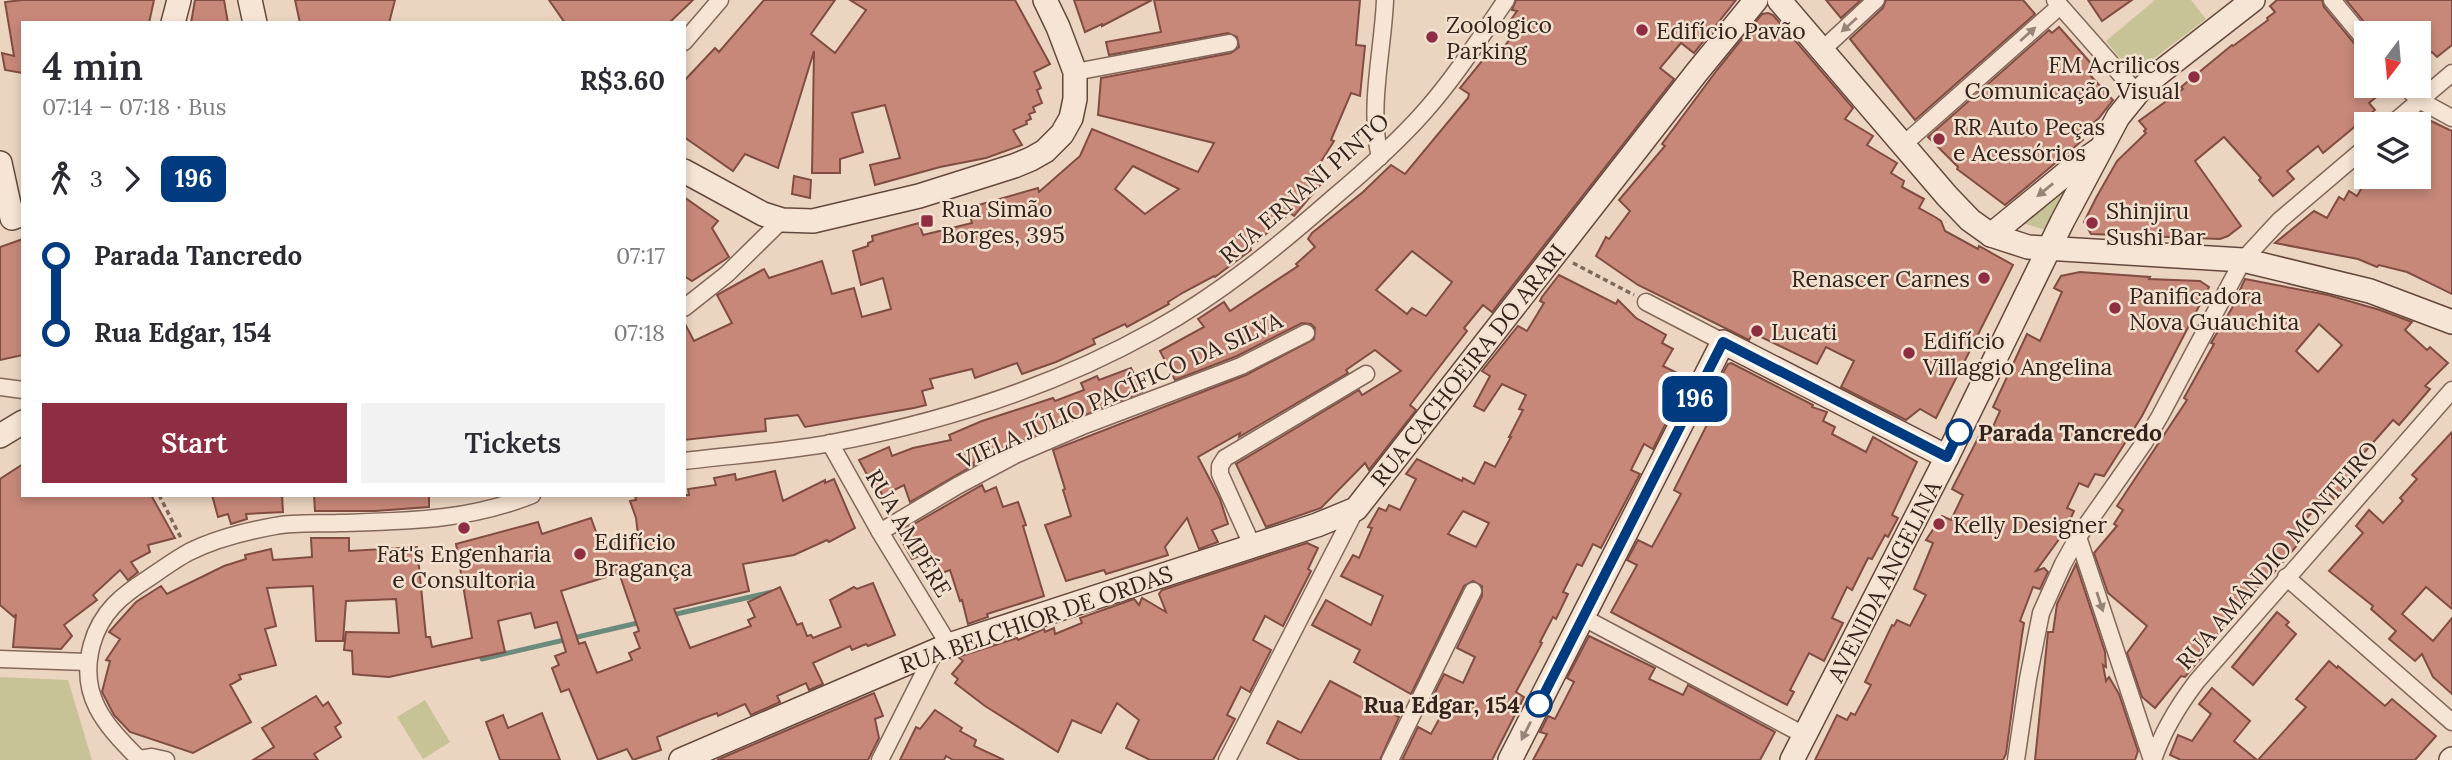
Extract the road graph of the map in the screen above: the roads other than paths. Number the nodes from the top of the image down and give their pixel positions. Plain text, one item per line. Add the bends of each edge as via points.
1 (178, 0) edge
2 (250, 0) edge
3 (720, 0) edge
4 (1045, 0) edge
5 (1385, 0) edge
6 (1506, 0) edge
7 (1756, 0) edge
8 (1779, 0) edge
9 (1877, 0) edge
10 (2253, 0) edge
11 (2332, 0) edge
12 (2058, 3) edge
13 (173, 21) edge
14 (255, 21) edge
15 (2354, 27) edge
16 (686, 40) edge
17 (1229, 43) dead end
18 (1822, 50) junction
19 (1074, 72) junction
20 (2452, 73) edge
21 (2137, 93) junction
22 (2418, 98) edge
23 (2421, 101) junction
24 (2407, 112) edge
25 (2452, 118) edge
26 (1904, 145) junction
27 (2100, 150) junction
28 (1380, 157) junction
29 (2354, 157) edge
30 (0, 163) edge
31 (686, 172) edge
32 (12, 218) edge
33 (782, 219) junction
34 (1991, 235) junction
35 (2048, 250) junction
36 (2243, 260) junction
37 (1646, 302) road end
38 (686, 305) edge
39 (2452, 322) edge
40 (1306, 333) dead end
41 (1723, 342) junction
42 (1366, 374) dead end
43 (0, 387) edge
44 (21, 390) edge
45 (2452, 390) edge
46 (21, 423) edge
47 (1, 433) edge
48 (830, 443) junction
49 (1947, 457) junction
50 (686, 461) edge
51 (525, 497) edge
52 (1356, 509) junction
53 (880, 533) junction
54 (2078, 537) junction
55 (1252, 545) junction
56 (2287, 577) junction
57 (1473, 591) dead end
58 (1584, 618) junction
59 (942, 648) junction
60 (0, 659) edge
61 (87, 662) junction
62 (2452, 722) edge
63 (1804, 735) junction
64 (138, 759) edge
65 (166, 760) edge
66 (681, 760) edge
67 (880, 760) edge
68 (1227, 760) edge
69 (1390, 760) edge
70 (1510, 760) edge
71 (1792, 760) edge
72 (2016, 760) edge
73 (2152, 760) edge

1 - 13 street
2 - 14 street
3 - 16 street
4 - 19 street
5 - 28 street via 1375,112
6 - 28 street, RUA ERNANI PINTO via 1425,111
7 - 52 street, RUA CACHOEIRA DO ARARI
8 - 18 street
9 -> 18 street
10 - 21 street, AVENIDA ANGELINA
11 - 15 street
12 - 21 street
26 -> 12 street
17 - 19 street
18 - 26 street
19 - 33 street via 1075,99 1066,127 1057,141 1031,159 919,196 813,222
20 - 23 street
21 - 27 street, AVENIDA ANGELINA
22 - 23 street
23 - 24 street
23 - 25 street
26 - 34 street via 1947,196
27 -> 34 street
27 - 35 street, AVENIDA ANGELINA
28 - 48 street, RUA ERNANI PINTO via 1248,269 1166,324 1103,358 973,407
29 - 36 street via 2280,220
30 - 32 street
31 - 33 street
33 - 38 street via 727,274
34 - 35 street
35 - 36 street
35 - 49 street, AVENIDA ANGELINA
36 - 39 street via 2370,291
36 - 54 street via 2160,416
37 - 41 street
40 - 53 street, VIELA JÚLIO PACÍFICO DA SILVA via 1241,366 1015,455
41 - 49 street
41 - 58 street
42 - 55 street via 1225,458 1220,474
43 - 44 street
45 - 56 street, RUA AMÂNDIO MONTEIRO
46 - 47 street
48 - 50 street, RUA ERNANI PINTO
48 - 53 street, RUA AMPÉRE
49 - 63 street, AVENIDA ANGELINA
51 - 61 street via 474,514 429,520 278,525 189,552 128,591 113,606 101,620
52 - 55 street, RUA BELCHIOR DE ORDAS
52 - 68 street, RUA CACHOEIRA DO ARARI
53 - 59 street, RUA AMPÉRE
54 - 72 street via 2041,613
54 -> 73 street
55 - 59 street, RUA BELCHIOR DE ORDAS
56 - 62 street
56 - 73 street, RUA AMÂNDIO MONTEIRO via 2197,681 2174,713
57 - 69 street
58 - 63 street
58 -> 70 street
59 - 66 street, RUA BELCHIOR DE ORDAS
59 - 67 street
60 - 61 street
61 - 64 street via 88,682 103,720
63 - 71 street, AVENIDA ANGELINA
64 - 65 street

